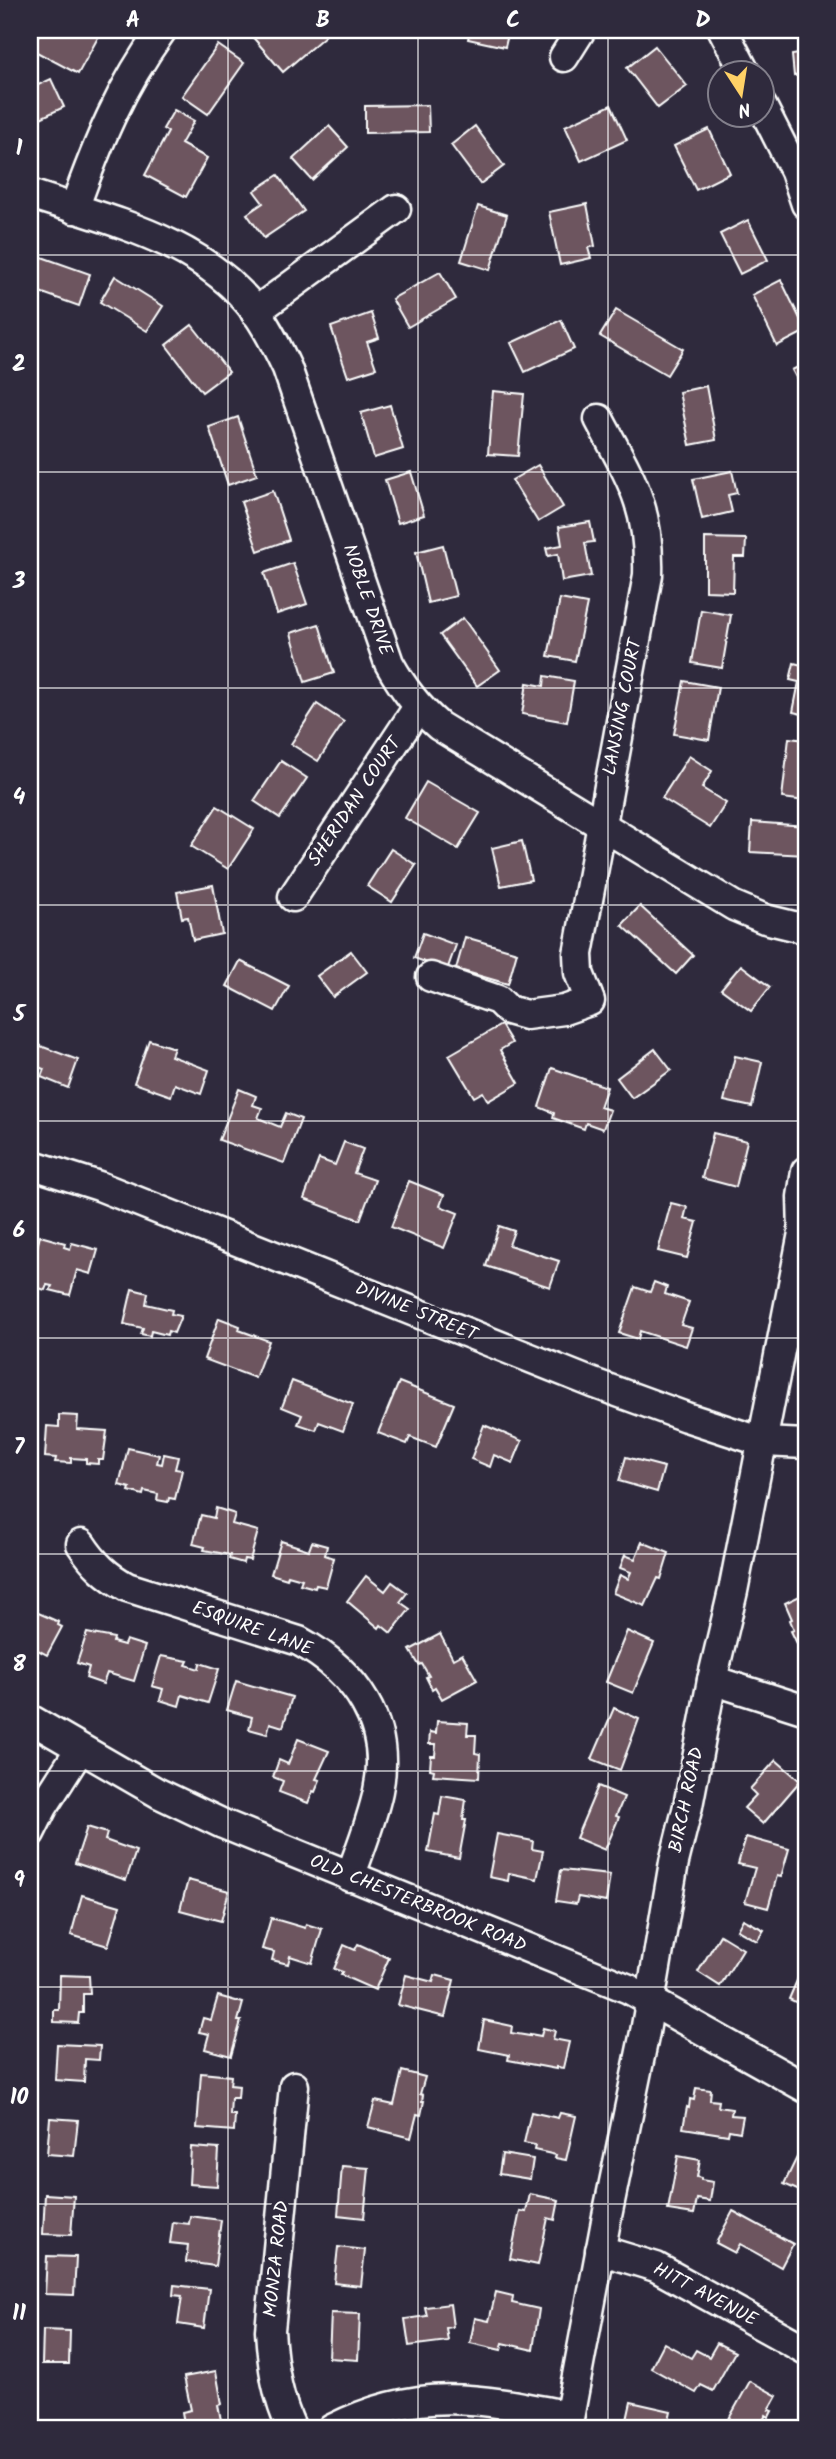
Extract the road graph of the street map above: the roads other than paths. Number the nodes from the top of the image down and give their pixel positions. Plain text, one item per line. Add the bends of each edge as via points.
1 (162, 30) edge
2 (581, 30) edge
3 (723, 30) edge
4 (564, 57) dead end
5 (739, 60) edge
6 (774, 130) edge
7 (30, 194) edge
8 (806, 204) edge
9 (74, 209) junction
10 (396, 209) dead end
11 (256, 312) junction
12 (599, 419) dead end
13 (418, 707) junction
14 (601, 825) junction
15 (293, 897) dead end
16 (806, 929) edge
17 (431, 977) dead end
18 (30, 1164) edge
19 (806, 1171) edge
20 (762, 1442) junction
21 (806, 1444) edge
22 (81, 1545) dead end
23 (712, 1680) junction
24 (806, 1710) edge
25 (30, 1719) edge
26 (80, 1749) junction
27 (30, 1833) edge
28 (350, 1877) junction
29 (650, 2002) junction
30 (294, 2086) dead end
31 (806, 2088) edge
32 (600, 2250) junction
33 (806, 2350) edge
34 (568, 2423) edge
35 (292, 2429) edge
36 (332, 2429) edge

1 - 9 street via 117,101
2 - 4 street
3 - 5 street
6 - 8 street
7 - 9 street, NOBLE DRIVE
9 - 11 street, NOBLE DRIVE via 152,235 189,254 222,277
10 - 11 street
11 - 13 street, NOBLE DRIVE via 287,368 389,663
12 - 14 street, LANSING COURT via 635,488 649,545 648,575
13 - 14 street, NOBLE DRIVE via 439,726
13 - 15 street, SHERIDAN COURT
14 - 16 street, NOBLE DRIVE via 734,906
14 - 17 street, LANSING COURT via 578,954 579,973 590,1001 526,1015 508,1010 498,1000
18 - 20 street, DIVINE STREET via 99,1186 593,1383
19 - 20 street, BIRCH ROAD via 803,1233
20 - 21 street, DIVINE STREET
20 - 23 street, BIRCH ROAD
22 - 28 street, ESQUIRE LANE via 109,1577 127,1587 299,1642 339,1667 355,1686 369,1709 381,1760 373,1812
23 - 24 street
23 - 29 street, BIRCH ROAD
25 - 26 street, OLD CHESTERBROOK ROAD
26 - 27 street
26 - 28 street, OLD CHESTERBROOK ROAD via 212,1819
28 - 29 street, OLD CHESTERBROOK ROAD via 604,1978
29 - 31 street, OLD CHESTERBROOK ROAD
29 - 32 street, BIRCH ROAD
30 - 35 street, MONZA ROAD via 270,2330 279,2396
32 - 33 street, HITT AVENUE via 656,2267
32 - 34 street, BIRCH ROAD
34 - 36 street via 493,2400 456,2398 389,2406

